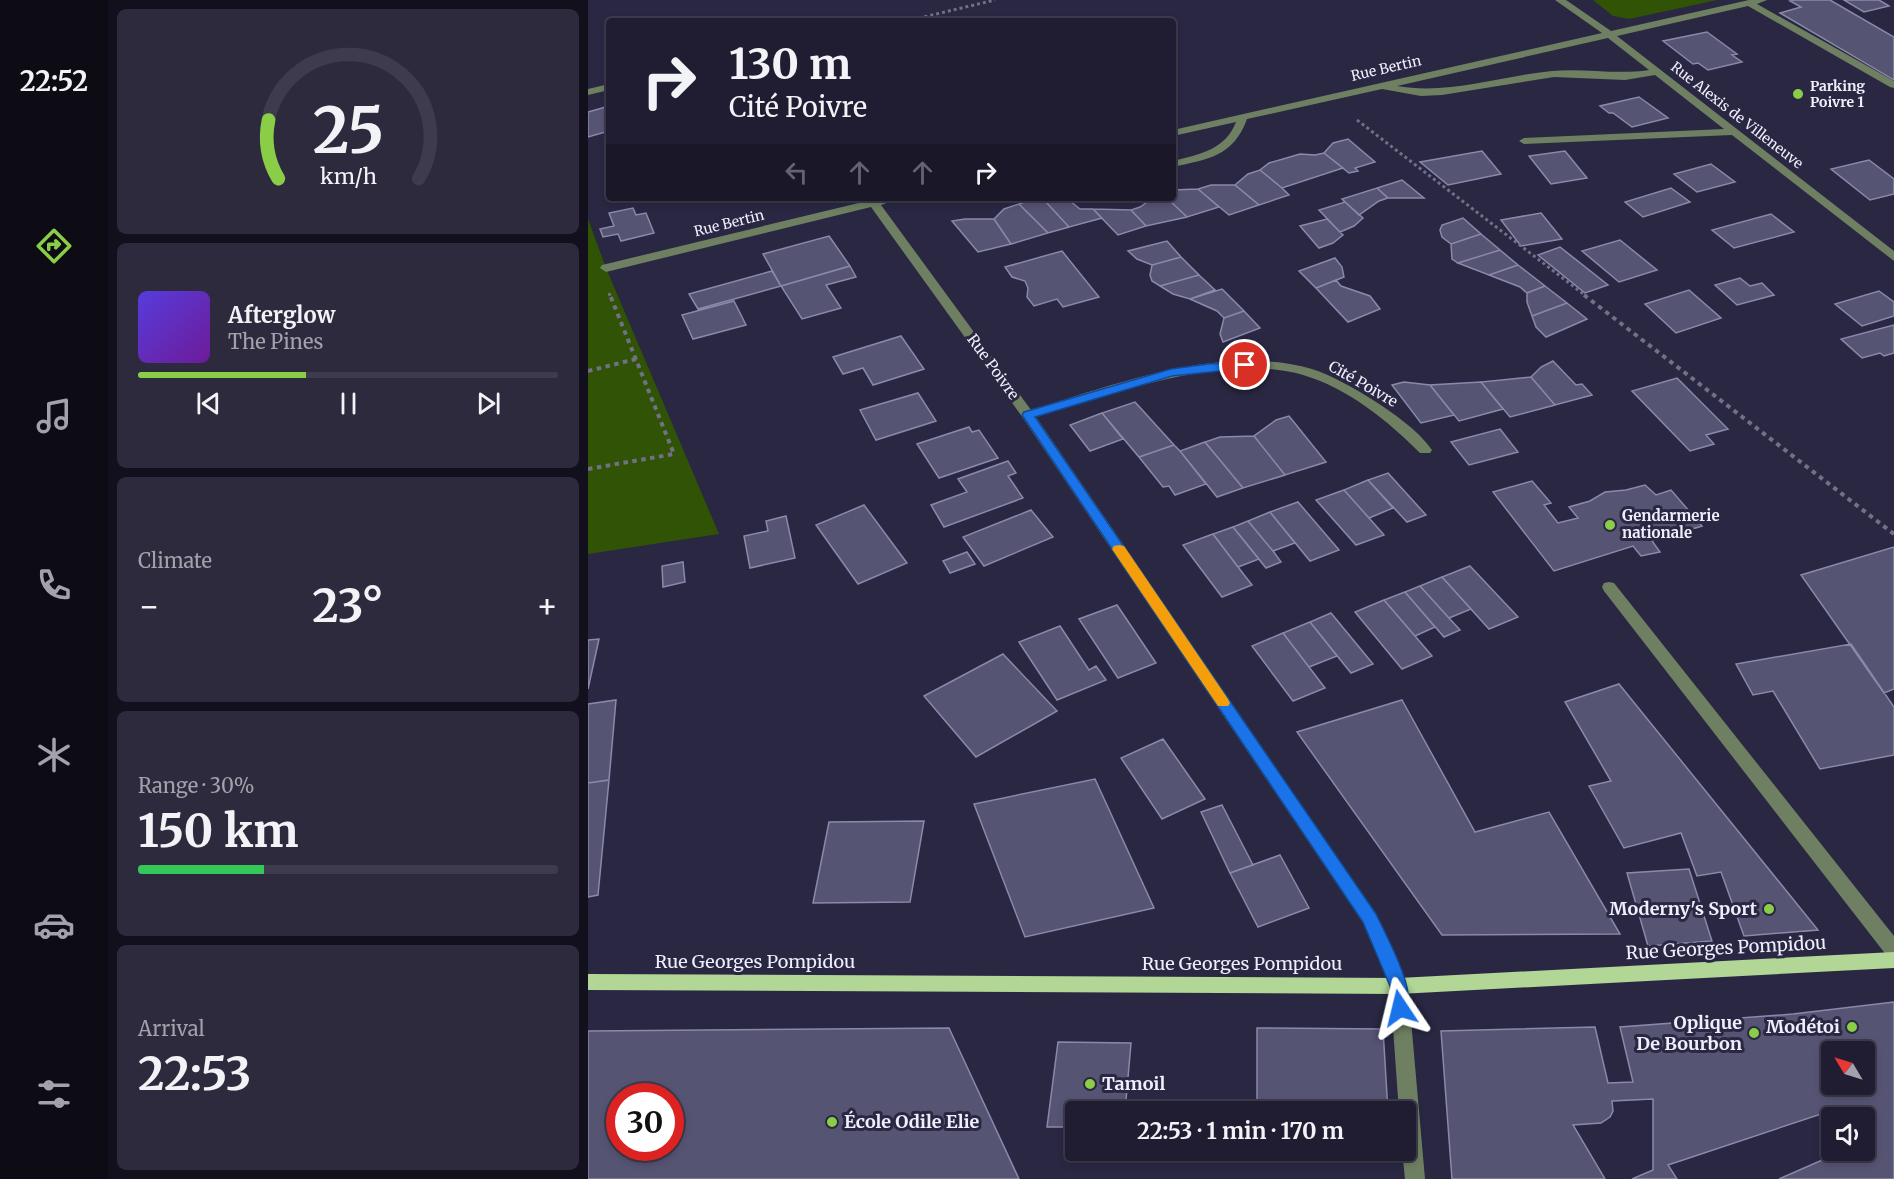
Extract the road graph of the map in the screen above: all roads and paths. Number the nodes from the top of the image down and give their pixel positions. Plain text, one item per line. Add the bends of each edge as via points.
1 (995, 0) edge
2 (1560, 0) edge
3 (1762, 0) edge
4 (1749, 3) junction
5 (920, 18) edge
6 (1607, 34) junction
7 (1658, 72) junction
8 (1377, 85) junction
9 (1894, 85) edge
10 (606, 88) edge
11 (588, 92) edge
12 (1328, 97) junction
13 (1244, 117) junction
14 (1176, 132) edge
15 (1733, 132) junction
16 (1524, 141) dead end
17 (1176, 163) edge
18 (869, 201) edge
19 (874, 201) edge
20 (1894, 257) edge
21 (606, 268) dead end
22 (607, 290) dead end
23 (636, 359) junction
24 (588, 371) edge
25 (1028, 415) junction
26 (1425, 450) dead end
27 (588, 469) edge
28 (1894, 534) edge
29 (1609, 587) dead end
30 (1894, 950) edge
31 (1894, 960) edge
32 (588, 982) edge
33 (1399, 986) junction
34 (1415, 1179) edge

1 - 5 path
2 - 6 street, Rue Alexis de Villeneuve
3 - 4 street, Rue Bertin
4 - 6 street, Rue Bertin
4 - 9 street
6 - 7 street, Rue Alexis de Villeneuve
6 - 8 street, Rue Bertin
7 - 8 street via 1625,77 1554,74 1421,93
7 - 15 street, Rue Alexis de Villeneuve
8 - 12 street, Rue Bertin
10 - 11 street
12 - 13 street, Rue Bertin
12 - 28 path
13 - 14 street, Rue Bertin
13 - 17 street via 1229,145
15 - 16 street
15 - 20 street, Rue Alexis de Villeneuve
18 - 21 street, Rue Bertin
19 - 25 street, Rue Poivre
22 - 23 path
23 - 24 path
23 - 27 path via 674,454
25 - 26 street, Cité Poivre via 1171,373 1208,367 1280,367 1312,374 1360,398 1403,427
25 - 33 street, Rue Poivre via 1370,919
29 - 30 street
31 - 33 main road, Rue Georges Pompidou
32 - 33 main road, Rue Georges Pompidou
33 - 34 street, Rue Poivre

